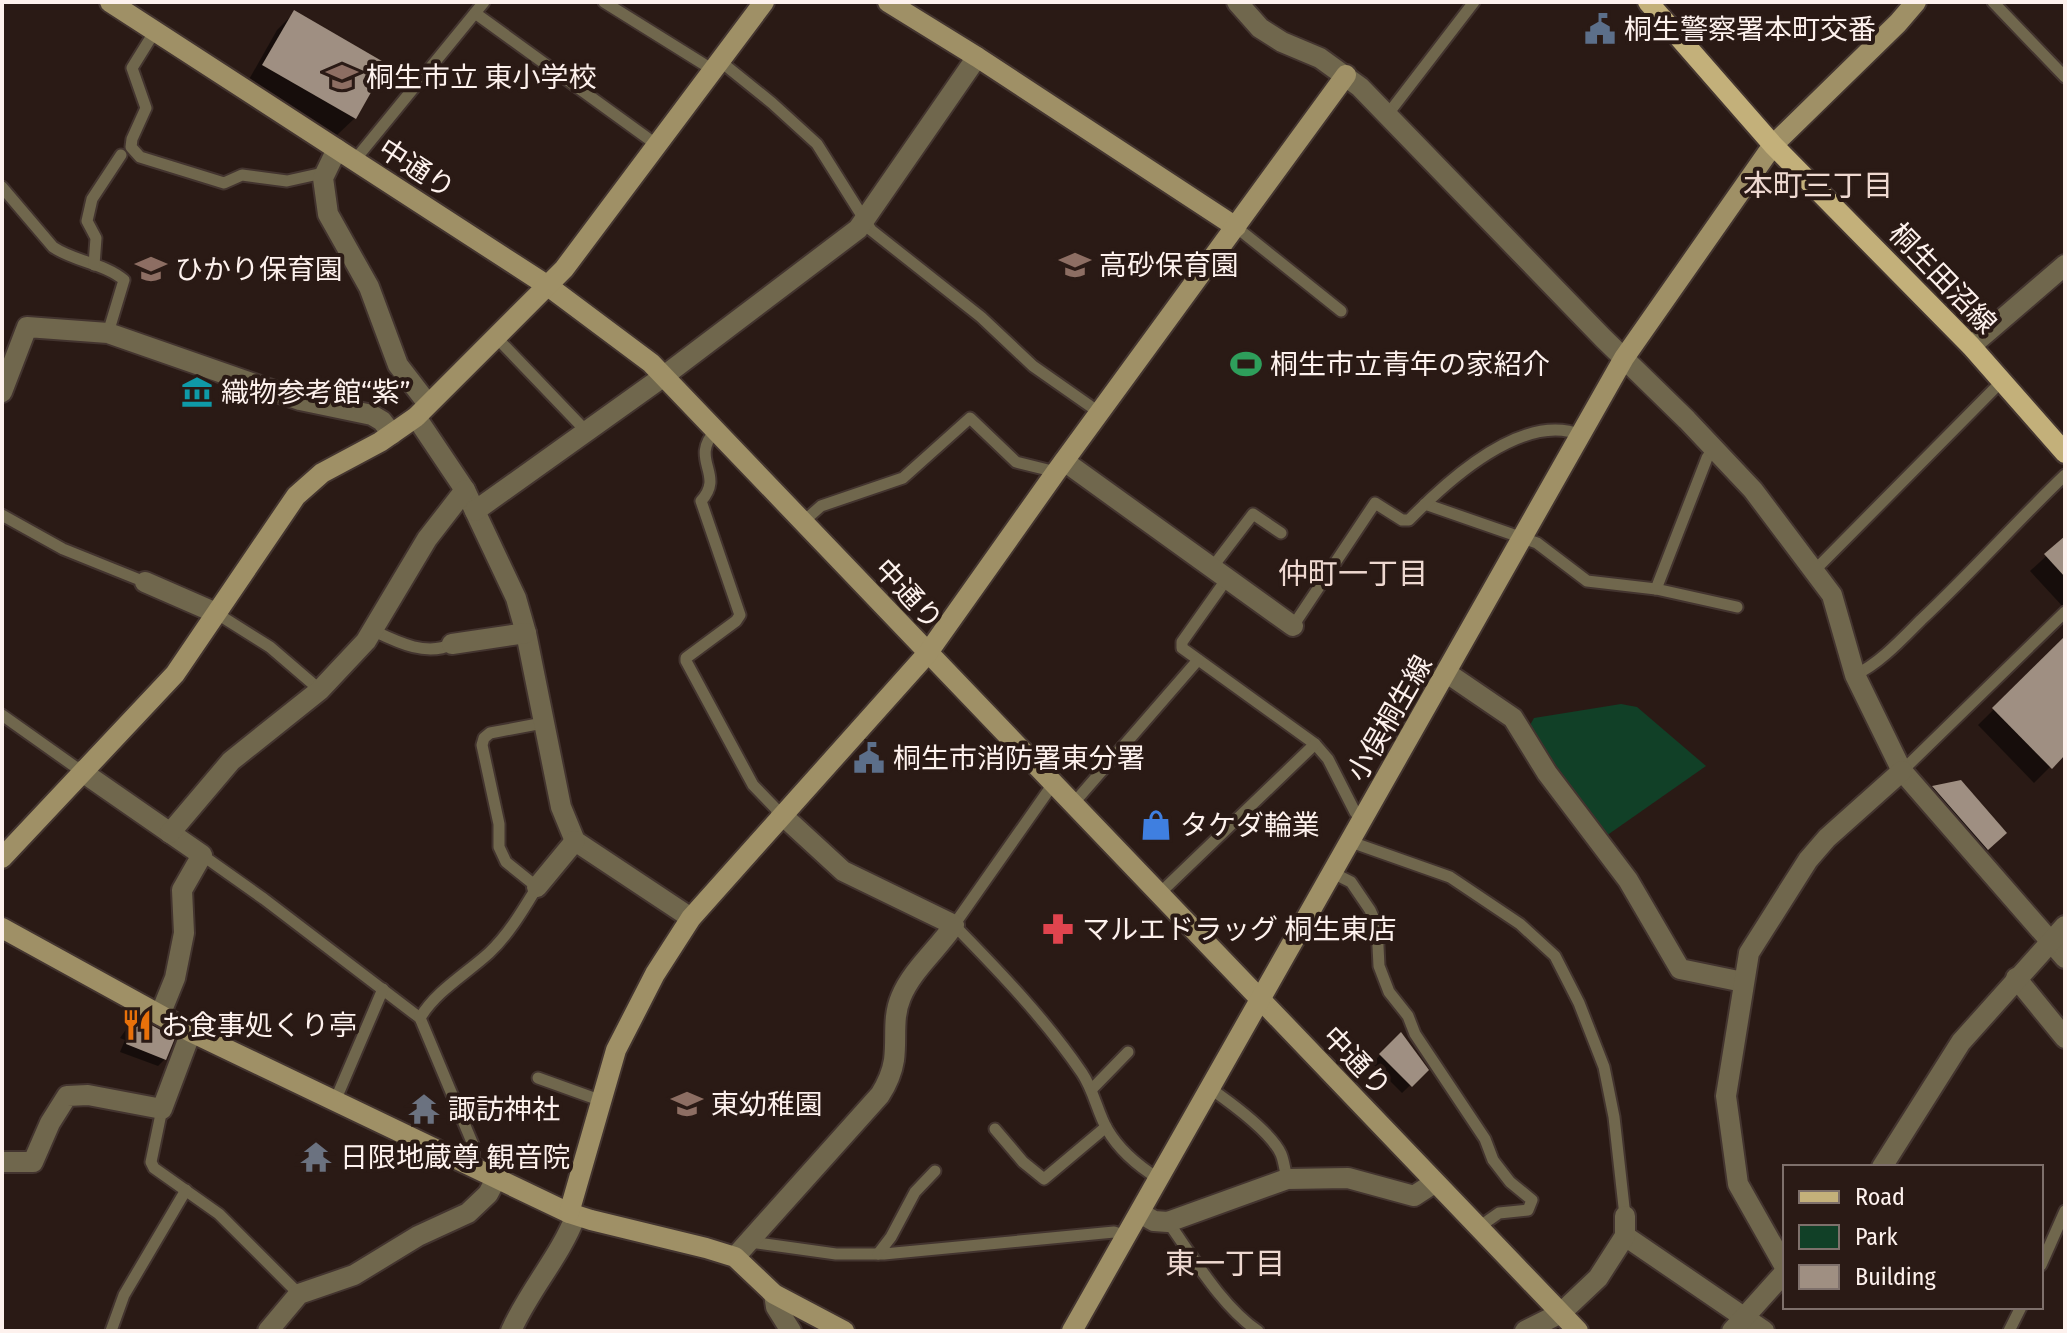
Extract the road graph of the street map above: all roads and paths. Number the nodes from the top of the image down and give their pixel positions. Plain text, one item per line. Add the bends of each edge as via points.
1 (110, 2) edge
2 (484, 2) edge
3 (604, 2) edge
4 (764, 2) edge
5 (888, 2) edge
6 (1237, 2) edge
7 (1474, 2) edge
8 (1648, 2) edge
9 (1916, 2) edge
10 (1993, 2) edge
11 (475, 13) junction
12 (155, 31) junction
13 (977, 57) junction
14 (716, 65) junction
15 (1346, 75) junction
16 (2065, 77) edge
17 (1388, 114) junction
18 (657, 145) junction
19 (1773, 145) junction
20 (121, 155) dead end
21 (345, 155) junction
22 (323, 173) junction
23 (2, 187) edge
24 (864, 222) junction
25 (1236, 227) junction
26 (94, 265) junction
27 (2065, 265) edge
28 (548, 286) junction
29 (1341, 311) dead end
30 (108, 333) junction
31 (496, 337) junction
32 (1971, 346) junction
33 (1624, 358) junction
34 (664, 376) junction
35 (2002, 381) junction
36 (2, 392) edge
37 (422, 410) junction
38 (1100, 413) junction
39 (716, 430) junction
40 (586, 431) junction
41 (392, 434) junction
42 (1581, 435) junction
43 (1714, 448) junction
44 (2065, 453) edge
45 (1060, 467) junction
46 (2065, 475) edge
47 (465, 490) junction
48 (1425, 504) junction
49 (475, 511) junction
50 (2, 515) edge
51 (803, 522) junction
52 (1281, 533) dead end
53 (1524, 537) junction
54 (1814, 571) junction
55 (1218, 575) junction
56 (145, 582) joint
57 (1656, 589) junction
58 (1737, 607) dead end
59 (2065, 612) edge
60 (216, 613) junction
61 (1293, 626) joint
62 (374, 631) junction
63 (526, 633) junction
64 (452, 644) joint
65 (927, 654) junction
66 (1198, 660) junction
67 (1447, 673) junction
68 (1855, 675) junction
69 (320, 690) junction
70 (2, 715) edge
71 (543, 723) junction
72 (1315, 744) junction
73 (81, 771) junction
74 (1902, 771) junction
75 (1053, 784) junction
76 (1073, 804) junction
77 (781, 814) junction
78 (1363, 820) junction
79 (170, 833) junction
80 (575, 841) junction
81 (1351, 842) junction
82 (202, 855) junction
83 (2, 858) edge
84 (1333, 873) junction
85 (537, 887) junction
86 (1159, 894) junction
87 (691, 918) junction
88 (954, 925) junction
89 (2065, 926) edge
90 (2, 928) edge
91 (2049, 942) junction
92 (2065, 958) edge
93 (2016, 978) junction
94 (1743, 982) junction
95 (383, 989) junction
96 (1260, 1000) junction
97 (160, 1015) junction
98 (420, 1018) junction
99 (191, 1032) junction
100 (2065, 1038) edge
101 (1128, 1052) dead end
102 (538, 1078) dead end
103 (1092, 1089) junction
104 (1211, 1089) junction
105 (335, 1101) junction
106 (602, 1101) junction
107 (162, 1109) junction
108 (1106, 1127) junction
109 (995, 1129) dead end
110 (2, 1162) edge
111 (1883, 1165) edge
112 (472, 1167) junction
113 (935, 1171) dead end
114 (496, 1179) junction
115 (1159, 1179) junction
116 (1287, 1179) junction
117 (1434, 1183) junction
118 (186, 1190) junction
119 (2065, 1211) edge
120 (1140, 1213) junction
121 (573, 1214) junction
122 (1168, 1222) junction
123 (1625, 1226) junction
124 (1479, 1227) junction
125 (1127, 1236) junction
126 (750, 1242) junction
127 (878, 1254) junction
128 (735, 1257) junction
129 (2043, 1260) edge
130 (1783, 1267) edge
131 (1783, 1272) edge
132 (299, 1294) junction
133 (774, 1294) junction
134 (2020, 1309) edge
135 (1561, 1313) junction
136 (1738, 1325) edge
137 (111, 1331) edge
138 (268, 1331) edge
139 (511, 1331) edge
140 (791, 1331) edge
141 (844, 1331) edge
142 (1072, 1331) edge
143 (1258, 1331) edge
144 (1525, 1331) edge
145 (1578, 1331) edge
146 (1764, 1331) edge
147 (2009, 1331) edge

1 - 12 street, 中通り
2 - 11 lane
3 - 14 lane
4 - 14 street
5 - 13 street
6 - 15 street via 1260,28
7 - 17 lane
8 - 19 main road, 桐生田沼線
9 - 19 street, 小俣桐生線
10 - 16 lane
11 - 18 lane
11 - 21 lane
12 - 21 street, 中通り
12 - 22 lane via 132,68 146,108 131,147 140,157 224,183 242,175 280,181
13 - 24 street
13 - 25 street
14 - 18 street
14 - 24 lane via 772,103 817,144
15 - 17 street
15 - 25 street
17 - 33 street
18 - 28 street
19 - 32 main road, 桐生田沼線
19 - 33 street, 小俣桐生線
20 - 26 lane via 92,199 87,221 96,238
21 - 22 street
21 - 28 street, 中通り
22 - 37 street via 328,214 369,287 398,365
23 - 26 lane via 53,247
24 - 34 street
24 - 38 lane via 1033,366
25 - 29 lane
25 - 38 street
26 - 30 lane via 124,280
27 - 32 street
28 - 31 street
28 - 34 street, 中通り
30 - 36 street via 27,327
30 - 41 street via 300,400 372,415
31 - 37 street
31 - 40 lane
32 - 35 main road, 桐生田沼線
33 - 42 street, 小俣桐生線
33 - 43 street
34 - 39 street, 中通り
34 - 40 street
35 - 44 main road, 桐生田沼線
35 - 54 lane
37 - 41 street
37 - 47 street
38 - 45 street
39 - 51 street, 中通り
39 - 77 lane via 705,442 711,479 701,501 740,615 686,661 753,785
40 - 49 street
41 - 60 street via 322,473 296,496
42 - 48 lane via 1546,429 1527,435 1465,470
42 - 53 street, 小俣桐生線
43 - 54 street
43 - 57 lane
45 - 51 lane via 1016,462 970,418 903,478 821,506
45 - 55 street
45 - 65 street
46 - 68 lane via 1940,603
47 - 49 street
47 - 62 street via 427,539
48 - 53 lane
48 - 61 lane via 1402,520 1375,503
49 - 63 street via 516,598
50 - 56 lane via 63,549
51 - 65 street, 中通り
52 - 55 lane via 1253,514
53 - 57 lane via 1587,581
53 - 67 street, 小俣桐生線
54 - 68 street via 1836,603
55 - 61 street
55 - 66 lane via 1182,642
56 - 60 street
57 - 58 lane
59 - 74 lane
60 - 69 lane via 270,647
60 - 73 street via 159,693
62 - 64 lane via 421,648
62 - 69 street
63 - 64 street
63 - 71 street
65 - 75 street, 中通り
65 - 77 street
66 - 72 lane
66 - 76 lane
67 - 78 street, 小俣桐生線
67 - 94 street via 1513,718 1547,773 1628,880 1680,969
68 - 74 street
69 - 79 street via 231,761
70 - 73 lane
71 - 80 street via 561,807
71 - 85 lane via 490,733 482,745 501,854
72 - 78 lane
72 - 86 lane
73 - 79 street
73 - 83 street
74 - 91 street
74 - 94 street via 1808,860 1749,953
75 - 76 street, 中通り
75 - 88 lane
76 - 86 street, 中通り
77 - 87 street
77 - 88 street via 843,871
78 - 81 street, 小俣桐生線
79 - 82 street
80 - 85 street
80 - 87 street
81 - 84 street, 小俣桐生線
81 - 123 lane via 1450,877 1520,924 1555,956 1604,1067
82 - 95 lane
82 - 97 street via 182,890 184,933 175,978
84 - 96 street, 小俣桐生線
84 - 124 lane via 1351,882 1370,910 1389,992 1485,1139 1493,1160 1532,1200 1528,1210 1499,1213
85 - 98 lane via 500,940
86 - 96 street, 中通り
87 - 106 street via 616,1050
88 - 103 lane via 1029,1006
88 - 126 street via 901,995 893,1030 895,1058 880,1095
89 - 91 street
90 - 97 street
91 - 92 street
91 - 93 street
93 - 100 street
93 - 111 street via 1961,1042
94 - 130 street via 1726,1096 1736,1169 1743,1197
95 - 98 lane
95 - 105 lane
96 - 104 street, 小俣桐生線
96 - 117 street, 中通り
97 - 99 street
98 - 112 lane via 474,1147
99 - 105 street
99 - 107 street
101 - 103 lane
102 - 106 lane
103 - 108 lane
104 - 115 street, 小俣桐生線
104 - 116 lane via 1275,1145
105 - 112 street
106 - 121 street
107 - 110 street via 67,1096 33,1162
107 - 118 lane via 151,1162
108 - 109 lane via 1044,1179
108 - 115 lane via 1122,1150
112 - 114 street
113 - 127 lane via 915,1192
114 - 121 street
114 - 132 street via 468,1213 354,1275
115 - 120 street, 小俣桐生線
116 - 117 street via 1348,1178 1414,1196
116 - 122 street
117 - 124 street, 中通り
118 - 132 lane via 219,1214
118 - 137 lane via 124,1295
119 - 129 lane
120 - 122 street
120 - 125 street, 小俣桐生線
121 - 128 street
121 - 139 street via 562,1247
122 - 143 lane via 1209,1279
123 - 135 street via 1598,1278
123 - 136 street
124 - 135 street, 中通り
125 - 127 lane via 1114,1232
125 - 142 street, 小俣桐生線
126 - 127 lane
126 - 128 street
128 - 133 street
131 - 136 street
132 - 138 street
133 - 140 street
133 - 141 street
134 - 147 lane
135 - 144 street
135 - 145 street, 中通り
136 - 146 street

